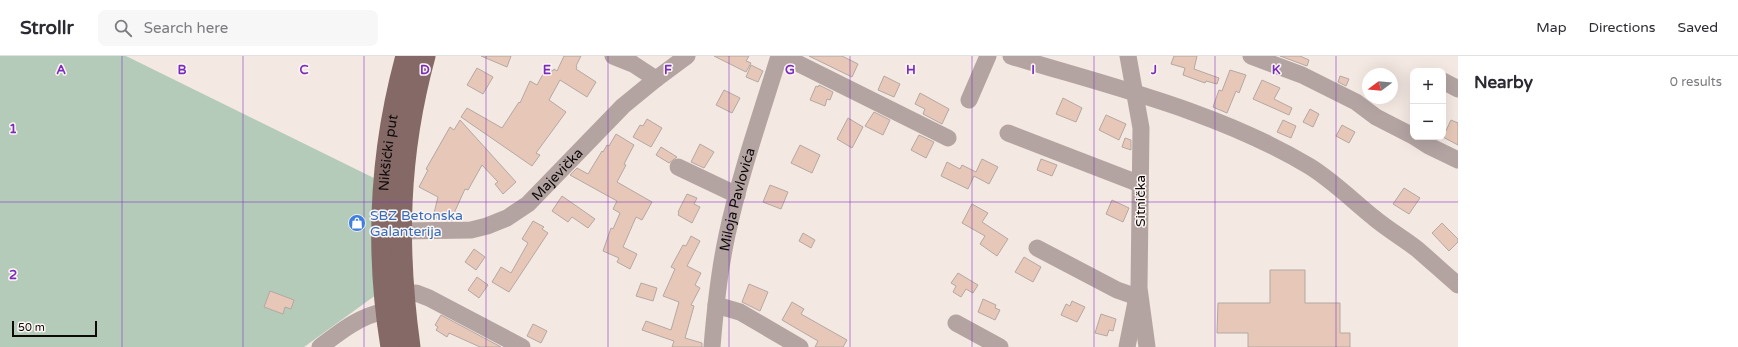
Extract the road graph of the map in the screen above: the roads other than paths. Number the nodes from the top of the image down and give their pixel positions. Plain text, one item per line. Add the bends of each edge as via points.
1 (406, 56) edge
2 (425, 56) edge
3 (613, 56) edge
4 (687, 56) edge
5 (779, 56) edge
6 (782, 56) edge
7 (988, 56) edge
8 (1011, 56) edge
9 (1128, 56) edge
10 (1251, 56) edge
11 (656, 79) junction
12 (1446, 83) edge
13 (1458, 89) edge
14 (1135, 94) junction
15 (969, 100) dead end
16 (1008, 133) dead end
17 (1410, 134) edge
18 (948, 138) dead end
19 (1420, 140) edge
20 (1458, 160) edge
21 (678, 167) dead end
22 (1140, 184) junction
23 (737, 195) junction
24 (401, 231) junction
25 (1038, 248) dead end
26 (1458, 285) edge
27 (1138, 292) junction
28 (404, 293) junction
29 (716, 305) junction
30 (386, 311) junction
31 (956, 324) dead end
32 (320, 347) edge
33 (391, 347) edge
34 (410, 347) edge
35 (522, 347) edge
36 (712, 347) edge
37 (800, 347) edge
38 (1000, 347) edge
39 (1127, 347) edge
40 (1146, 347) edge

1 - 30 main road, Nikšićki put via 384,176 381,246
2 - 24 main road via 408,130
3 - 11 street via 633,64
4 - 11 street, Majevička
5 - 23 street, Miloja Pavlovića
6 - 18 street
7 - 15 street
8 - 14 street
9 - 14 street, Sitnička
10 - 17 street via 1302,75 1356,102 1376,117
11 - 24 street, Majevička via 623,106 528,204 507,218 471,230
12 - 13 street
14 - 22 street, Sitnička via 1141,128
14 - 26 street via 1190,110 1283,151 1310,166
16 - 22 street
19 - 20 street
21 - 23 street
22 - 27 street, Sitnička
23 - 29 street, Miloja Pavlovića via 727,236
24 - 28 main road via 400,253
25 - 27 street via 1117,290
27 - 39 street
27 - 40 street, Sitnička
28 - 34 main road
28 - 35 street via 416,293 429,298
29 - 36 street, Miloja Pavlovića
29 - 37 street via 740,312
30 - 32 street via 352,323
30 - 33 main road, Nikšićki put
31 - 38 street

